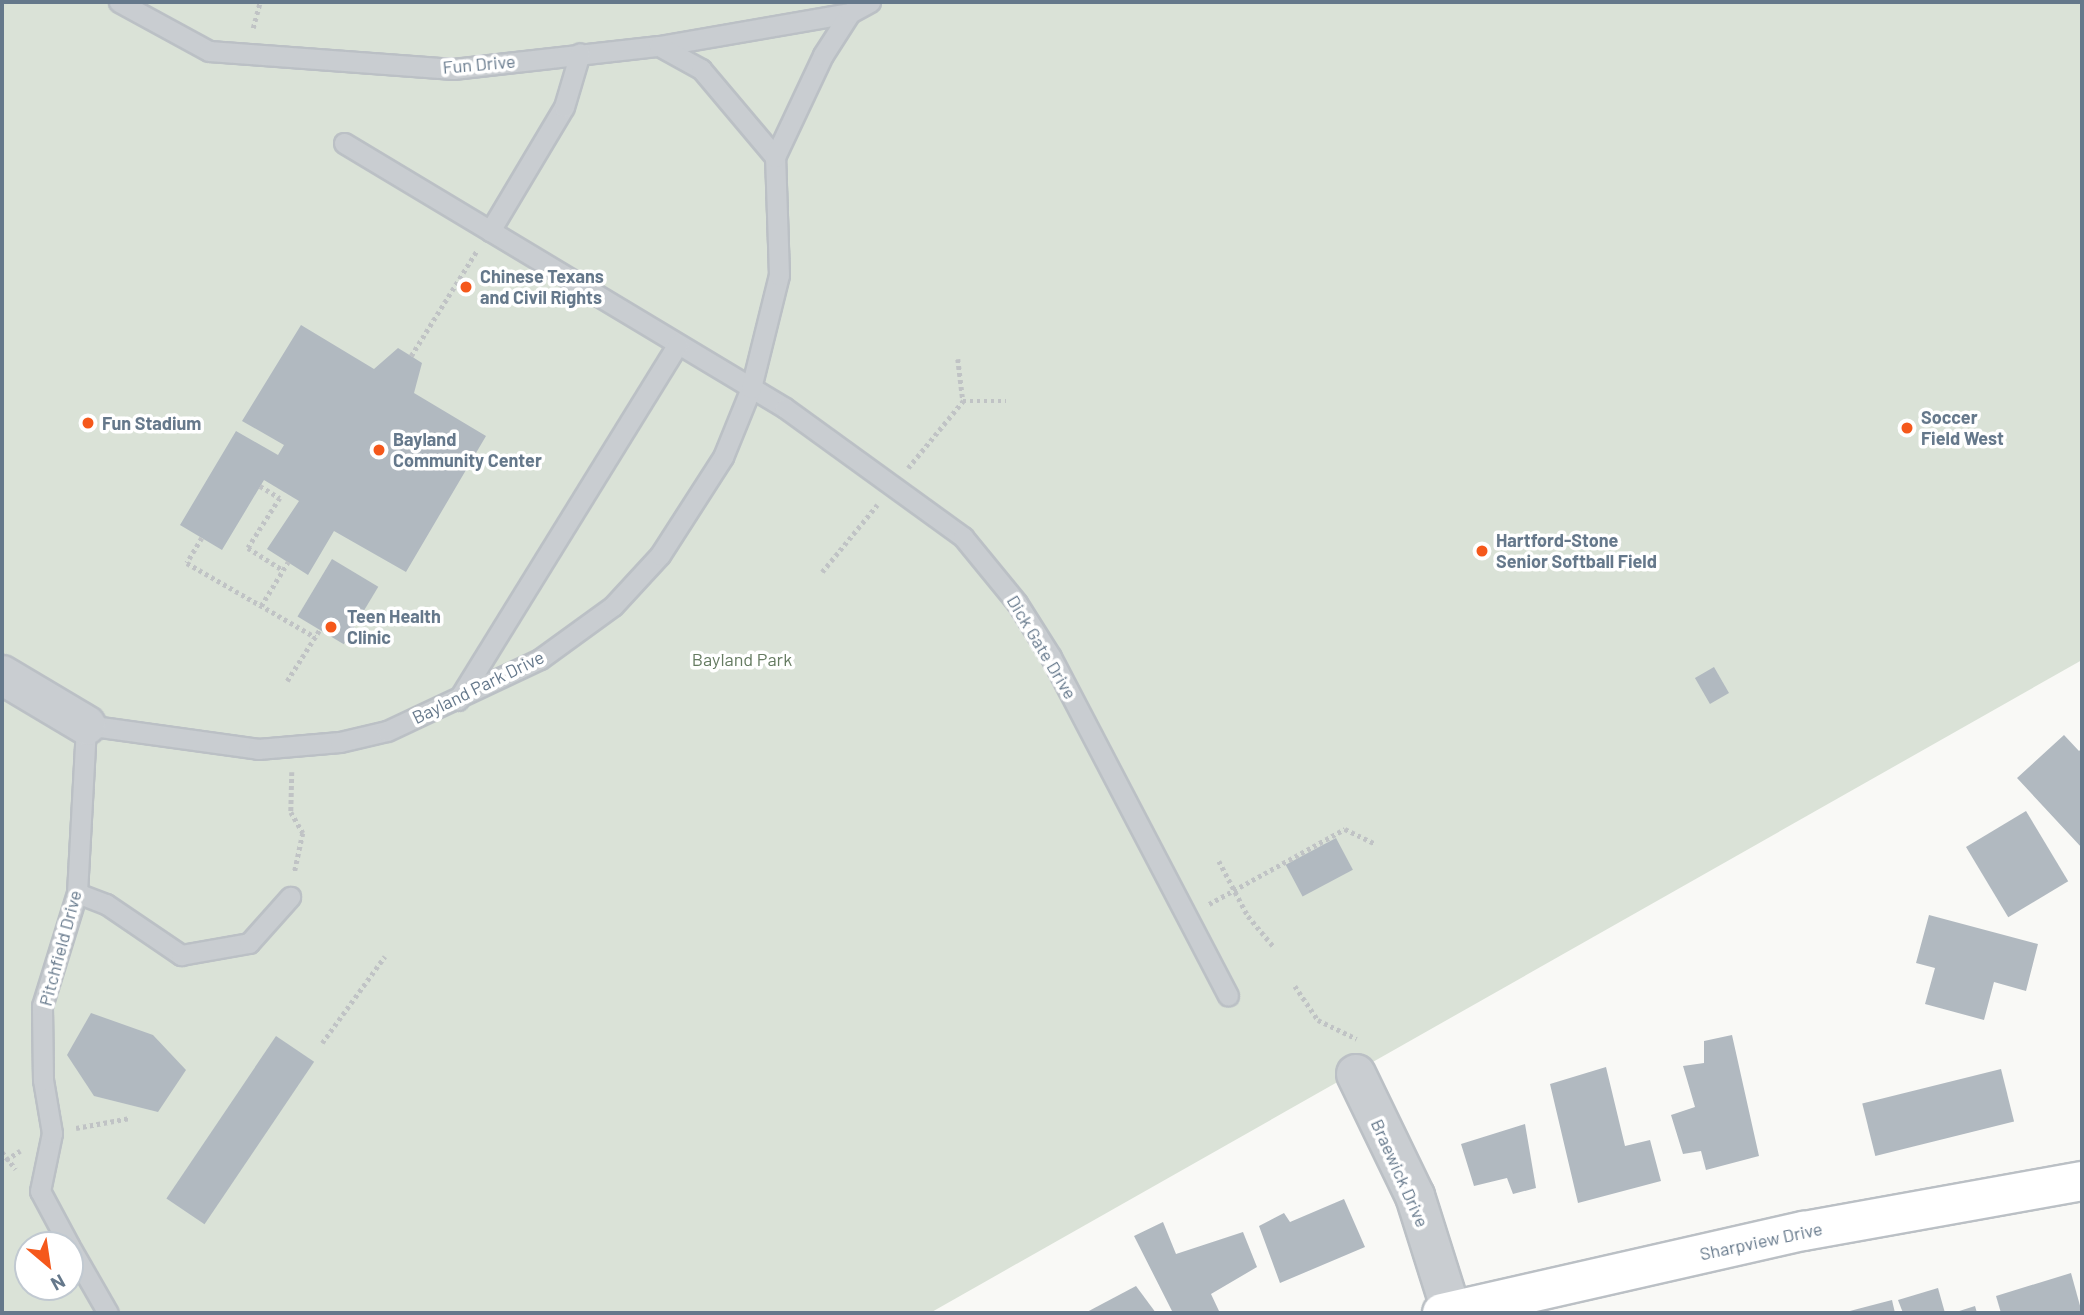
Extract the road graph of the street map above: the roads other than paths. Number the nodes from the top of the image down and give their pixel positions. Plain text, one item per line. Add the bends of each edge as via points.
1 (118, 2) edge
2 (870, 2) edge
3 (850, 13) junction
4 (660, 46) junction
5 (580, 53) junction
6 (344, 143) dead end
7 (775, 157) junction
8 (490, 231) junction
9 (678, 344) junction
10 (751, 388) junction
11 (2, 675) edge
12 (458, 700) junction
13 (86, 726) junction
14 (77, 893) junction
15 (290, 897) road end
16 (1228, 996) dead end
17 (1358, 1058) road end
18 (2082, 1181) edge
19 (61, 1231) edge
20 (84, 1272) edge
21 (1449, 1312) edge
22 (108, 1313) edge

1 - 5 lane, Fun Drive via 209,51 247,57 453,69
2 - 3 lane, Bayland Park Drive
3 - 4 lane, Fun Drive
3 - 7 lane, Bayland Park Drive via 799,94
4 - 5 lane, Fun Drive
4 - 7 lane via 701,69
5 - 8 lane via 564,107
6 - 8 lane, Dick Gate Drive
7 - 10 lane, Bayland Park Drive via 779,275
8 - 9 lane, Dick Gate Drive
9 - 10 lane, Dick Gate Drive
9 - 12 lane
10 - 12 lane, Bayland Park Drive via 723,457 660,555 613,606 540,659
10 - 16 lane, Dick Gate Drive via 962,537 1017,603
11 - 13 street, Bayland Park Drive
12 - 13 lane, Bayland Park Drive via 387,731 294,749
13 - 14 lane, Pitchfield Drive
14 - 15 lane via 106,904 181,955 249,943
14 - 19 lane, Pitchfield Drive via 42,1006 43,1080 52,1133 40,1191
17 - 21 street, Braewick Drive via 1415,1196
18 - 21 street, Sharpview Drive via 1804,1231
20 - 22 lane, Pitchfield Drive

